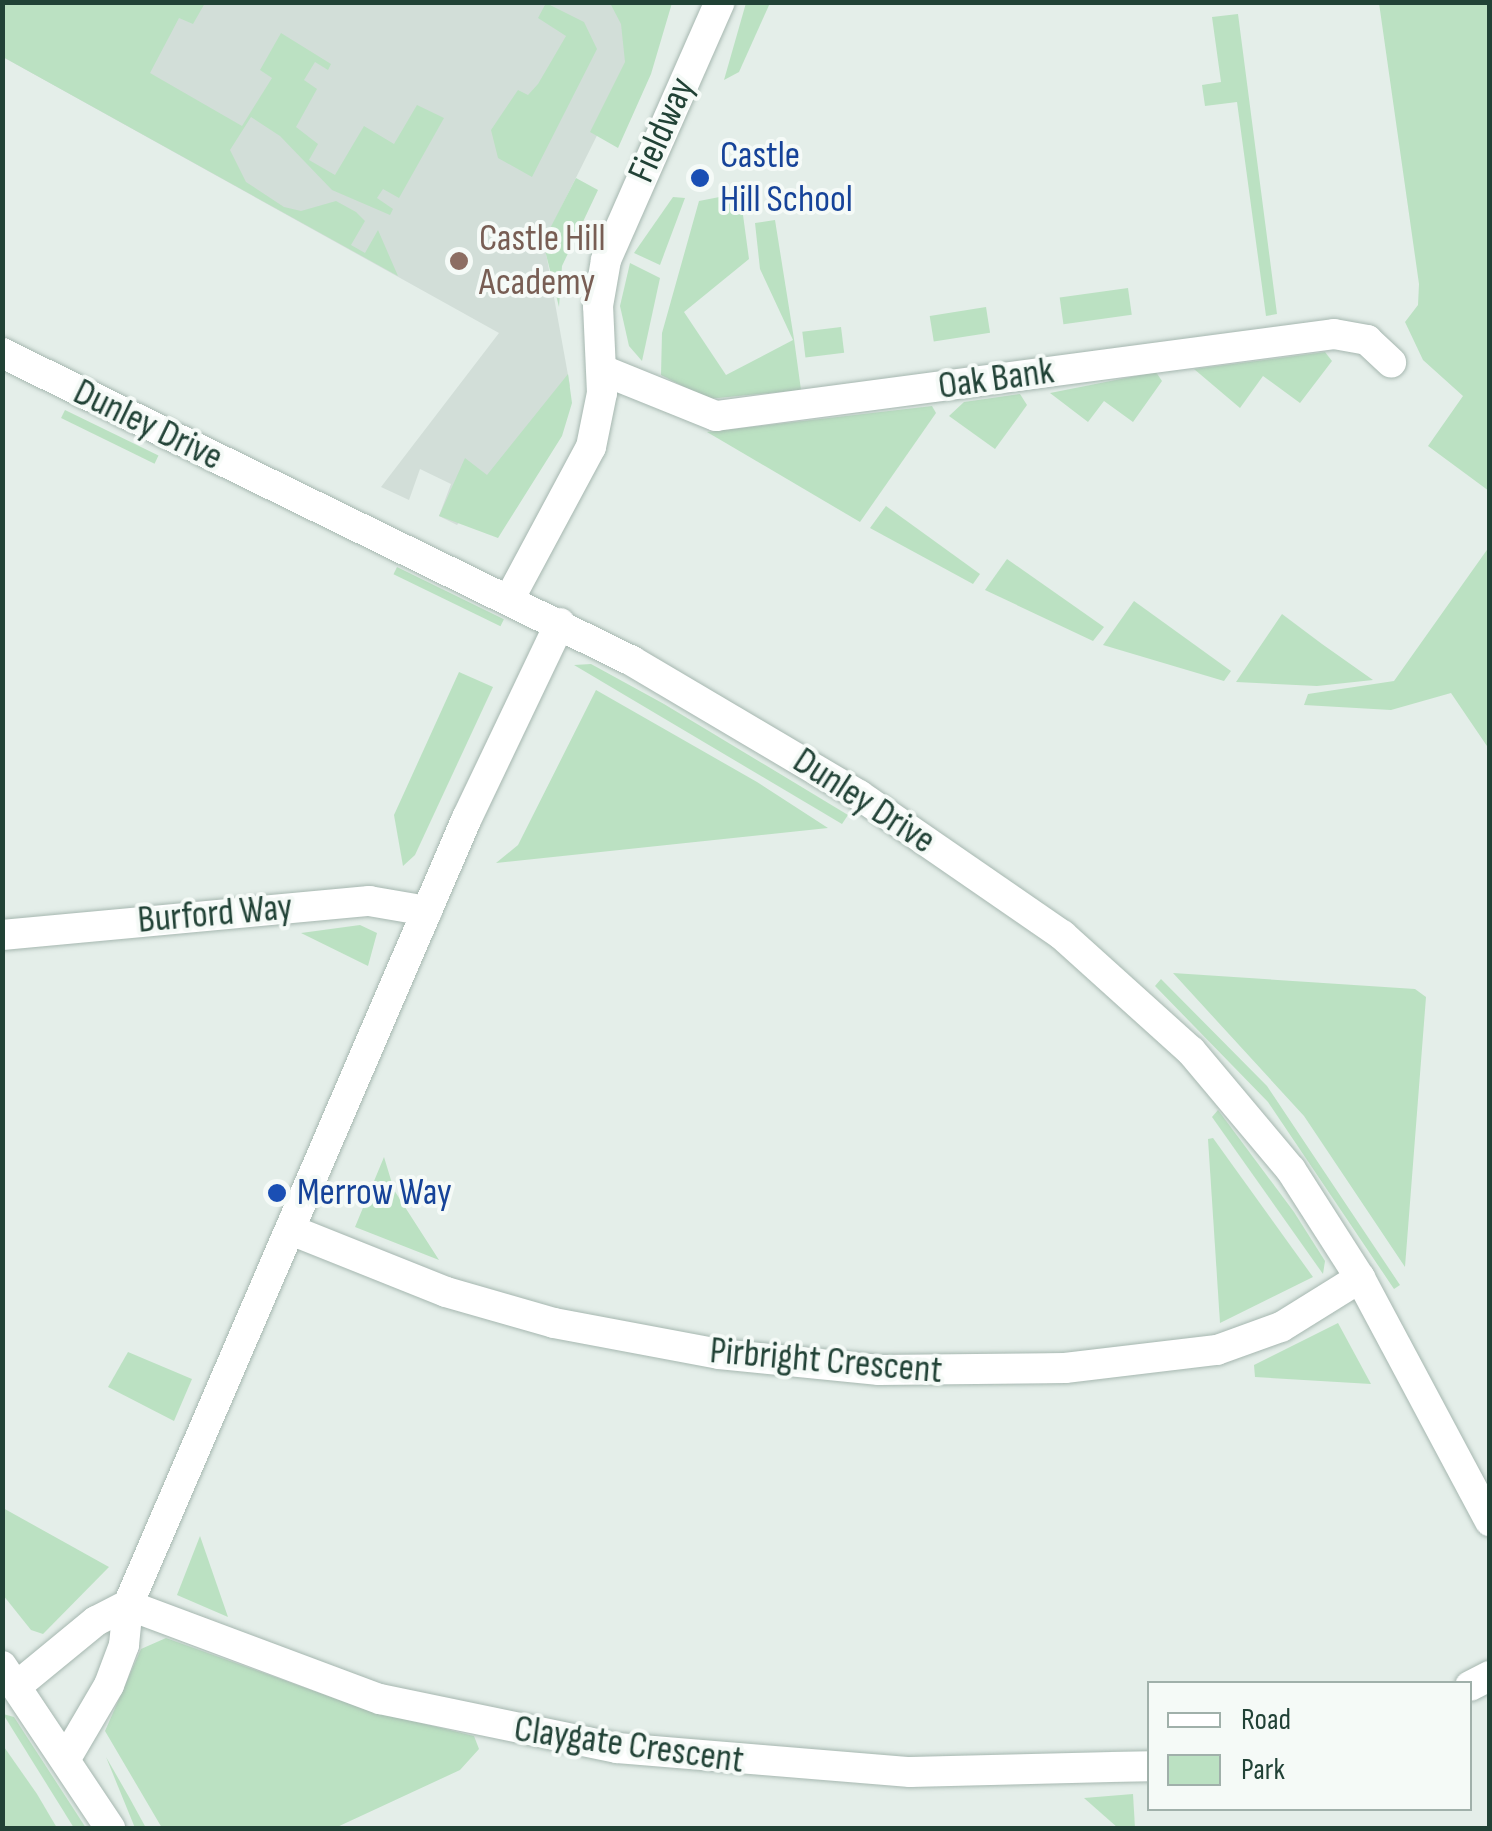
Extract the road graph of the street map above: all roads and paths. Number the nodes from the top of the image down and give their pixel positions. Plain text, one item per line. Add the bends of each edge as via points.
1 (720, 2) edge
2 (2, 352) edge
3 (1390, 362) dead end
4 (602, 370) junction
5 (510, 596) junction
6 (560, 623) junction
7 (427, 911) junction
8 (2, 935) edge
9 (292, 1230) junction
10 (1360, 1278) junction
11 (1490, 1521) edge
12 (128, 1604) junction
13 (10, 1676) edge
14 (68, 1755) junction
15 (1147, 1766) edge
16 (110, 1828) edge

1 - 4 street, Fieldway via 606,260 598,306
2 - 5 street, Dunley Drive
3 - 4 street, Oak Bank via 1367,340 1334,334 716,416
4 - 5 street, Fieldway via 591,446
5 - 6 street, Dunley Drive
6 - 7 street
6 - 10 street, Dunley Drive via 859,795 1100,965 1242,1108
7 - 8 street, Burford Way via 369,901
7 - 9 street
9 - 10 street, Pirbright Crescent via 446,1292 554,1323 744,1358 879,1370 1046,1369 1189,1355 1262,1335
9 - 12 street
10 - 11 street, Dunley Drive
12 - 13 street
12 - 14 street via 124,1645 109,1685
12 - 15 street, Claygate Crescent via 380,1699 617,1748 910,1772
13 - 14 street
14 - 16 street

